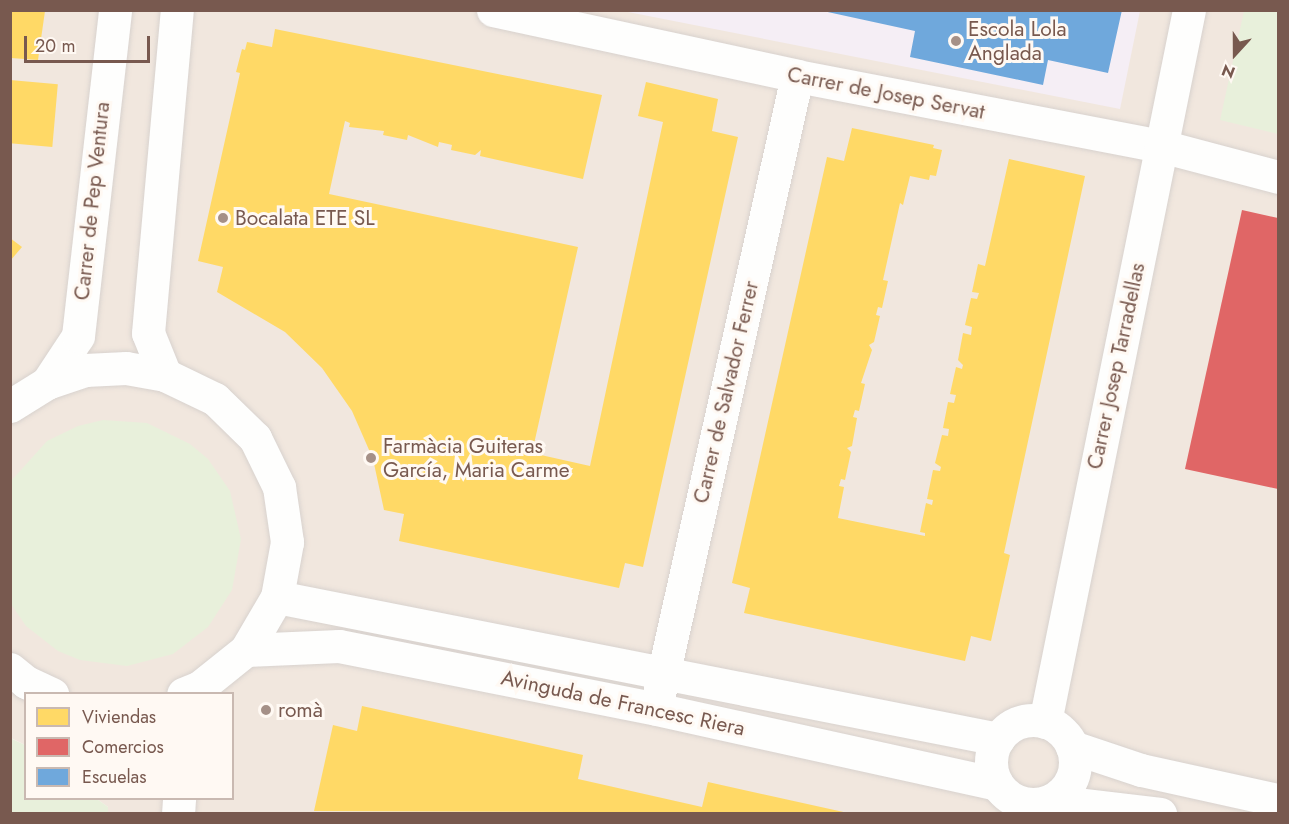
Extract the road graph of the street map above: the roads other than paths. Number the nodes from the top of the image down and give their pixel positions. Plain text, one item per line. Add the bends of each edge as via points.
1 (115, 10) edge
2 (177, 10) edge
3 (493, 10) edge
4 (1189, 10) edge
5 (797, 76) junction
6 (1161, 146) junction
7 (1278, 177) edge
8 (165, 375) junction
9 (47, 382) junction
10 (10, 406) edge
11 (277, 597) junction
12 (246, 650) junction
13 (10, 669) edge
14 (662, 675) junction
15 (194, 691) edge
16 (50, 692) edge
17 (656, 709) junction
18 (1045, 722) junction
19 (998, 739) junction
20 (1072, 747) junction
21 (997, 784) junction
22 (1278, 800) edge
23 (1032, 806) edge
24 (1160, 813) edge

1 - 9 street, Carrer de Pep Ventura via 78,336
2 - 8 street via 148,333
3 - 5 street, Carrer de Josep Servat
4 - 6 street, Carrer Josep Tarradellas
5 - 6 street, Carrer de Josep Servat
5 - 14 street, Carrer de Salvador Ferrer
6 - 7 street, Carrer de Josep Servat
6 - 18 street, Carrer Josep Tarradellas
8 - 9 street via 126,368 85,370
8 - 11 street via 215,399 255,438 274,478 287,543
9 - 10 street
11 - 12 street
11 - 14 street, Avinguda de Francesc Riera
12 - 15 street
12 - 17 street, Avinguda de Francesc Riera via 339,646
13 - 16 street via 26,682
14 - 17 street, Carrer de Salvador Ferrer
14 - 19 street, Avinguda de Francesc Riera
17 - 21 street, Avinguda de Francesc Riera
18 - 19 street via 1019,722
18 - 20 street via 1056,728
19 - 21 street via 990,760
20 - 22 street via 1141,770
20 - 23 street via 1074,772 1061,794
21 - 23 street via 1006,795
23 - 24 street

